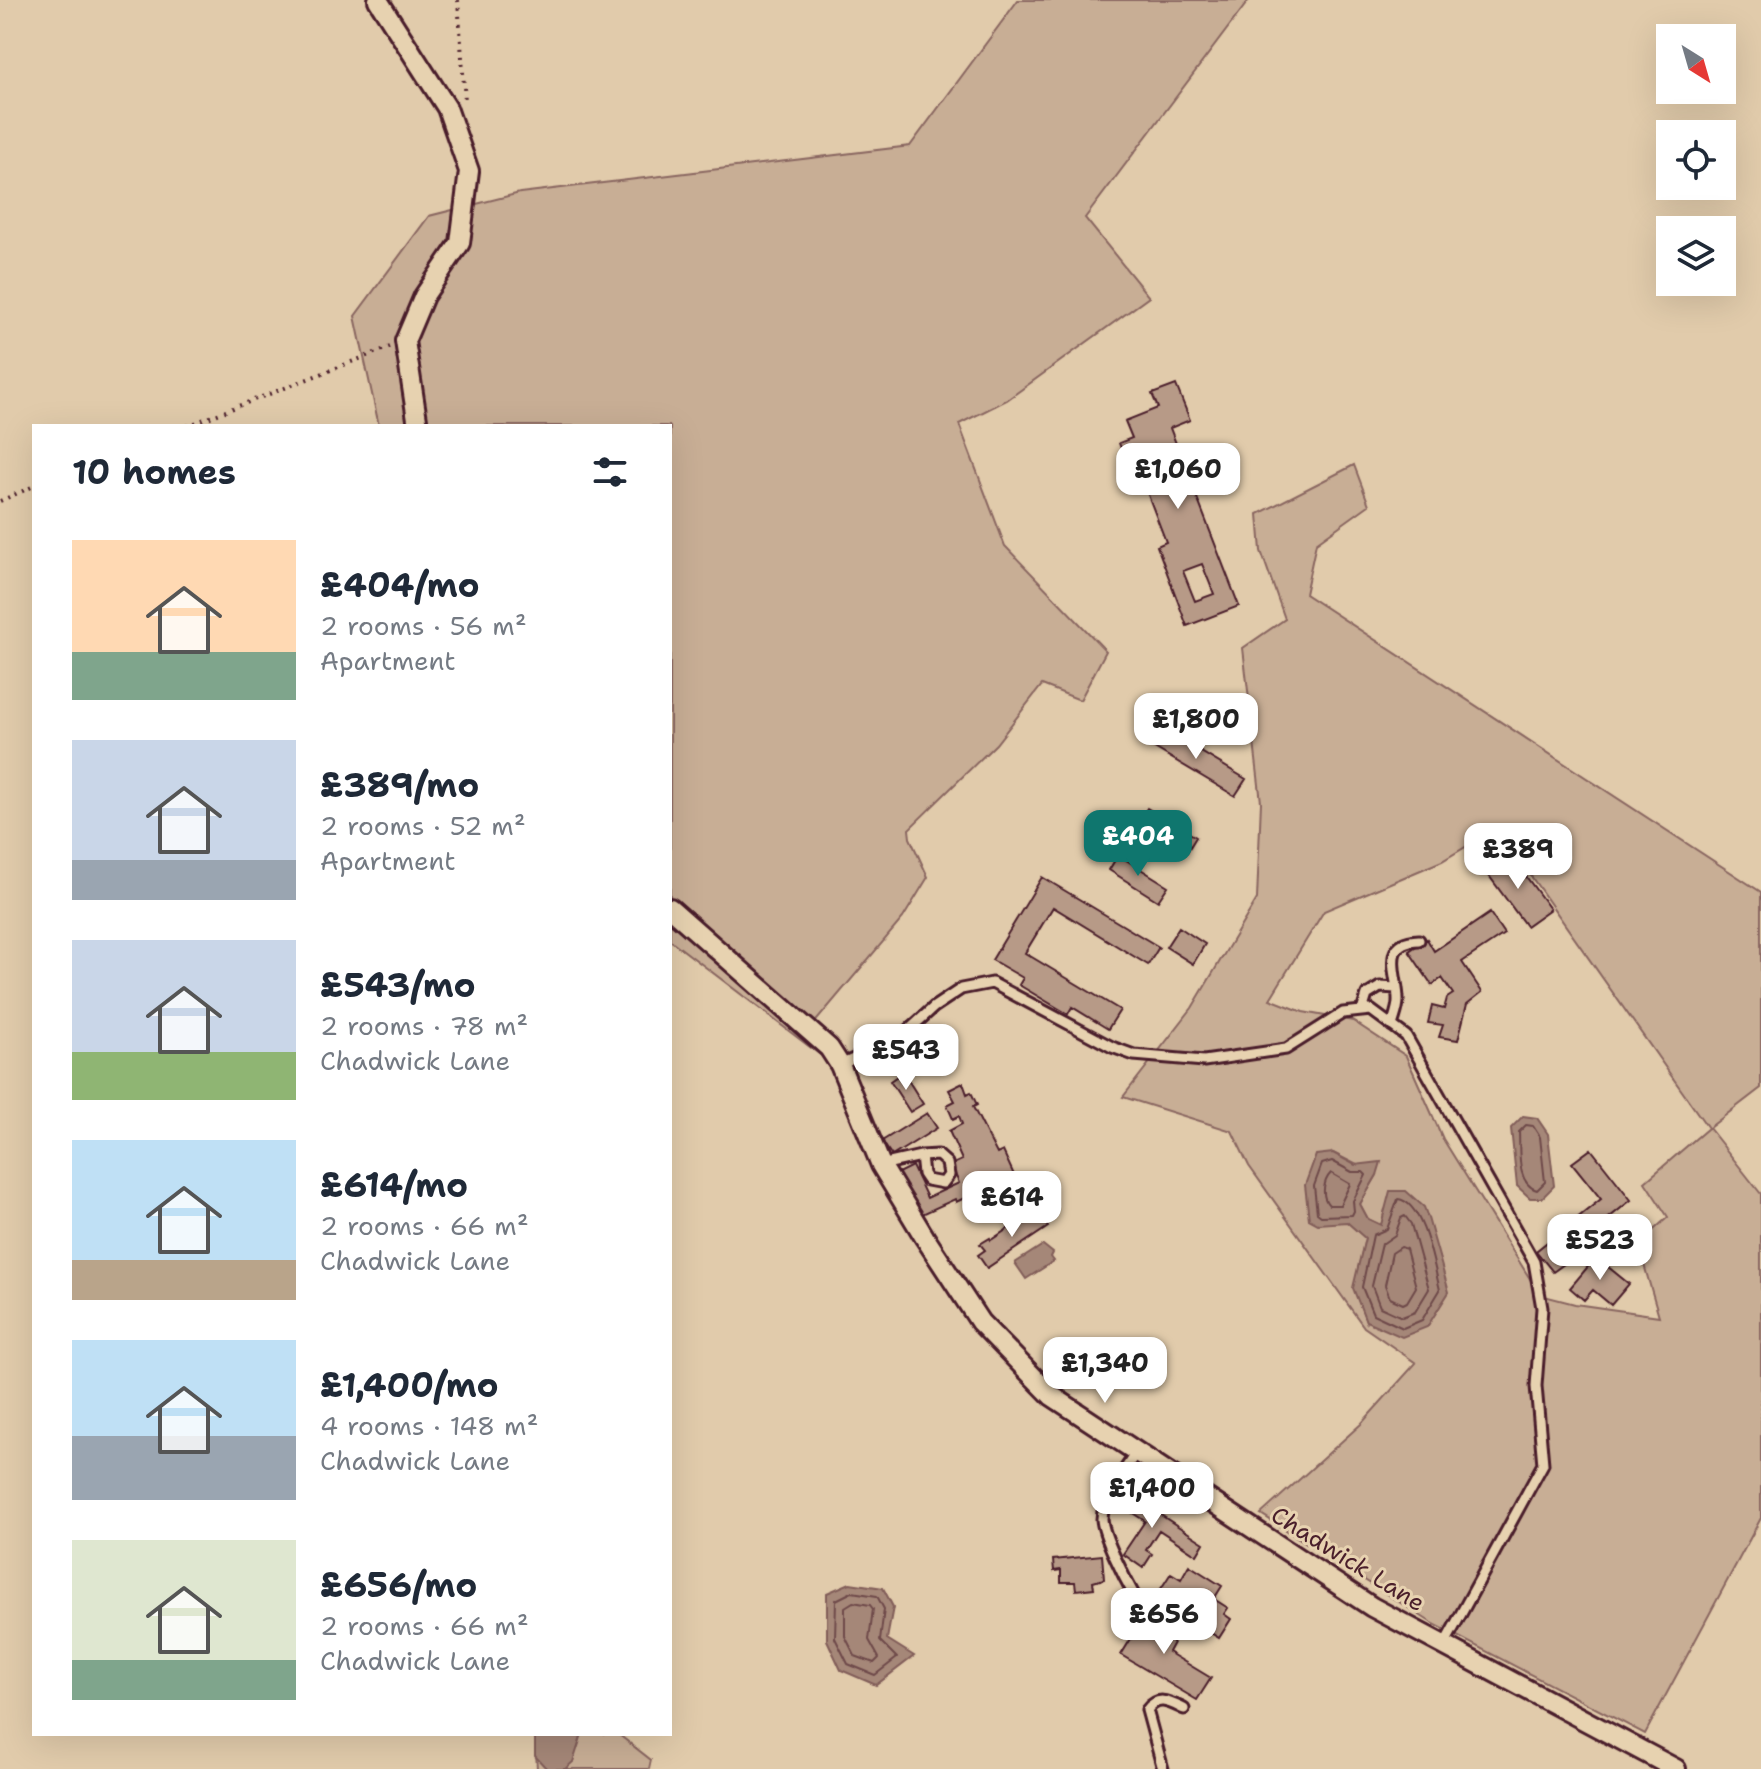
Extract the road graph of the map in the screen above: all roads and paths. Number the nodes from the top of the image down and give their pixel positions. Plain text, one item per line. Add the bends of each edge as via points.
1 (378, 0) edge
2 (458, 0) edge
3 (465, 103) dead end
4 (405, 341) junction
5 (192, 424) edge
6 (418, 424) edge
7 (32, 487) edge
8 (0, 501) edge
9 (672, 910) edge
10 (1419, 940) dead end
11 (1396, 988) junction
12 (1362, 1011) junction
13 (1392, 1026) junction
14 (840, 1065) junction
15 (921, 1156) dead end
16 (881, 1165) junction
17 (1137, 1451) junction
18 (1134, 1595) dead end
19 (1444, 1645) junction
20 (1184, 1709) dead end
21 (1163, 1769) edge
22 (1676, 1769) edge

1 - 4 street via 447,108 469,171 460,243 424,296
2 - 3 path
4 - 5 path
4 - 6 street
7 - 8 path
9 - 14 street, Chadwick Lane via 829,1048
10 - 11 lane via 1399,946 1392,961
11 - 12 lane via 1380,987 1367,995
11 - 13 lane via 1399,999
12 - 13 lane via 1371,1010
12 - 14 lane via 1343,1013 1286,1049 1204,1061 1134,1055 1112,1047 992,983 961,989 900,1038
13 - 19 lane via 1406,1036 1534,1262 1542,1308 1536,1386 1543,1464
14 - 16 street, Chadwick Lane
15 - 16 lane
16 - 17 street, Chadwick Lane via 980,1322 1052,1396
17 - 18 lane via 1110,1494 1102,1518
17 - 19 street, Chadwick Lane via 1372,1607
19 - 22 street, Chadwick Lane
20 - 21 lane via 1163,1699 1147,1710

